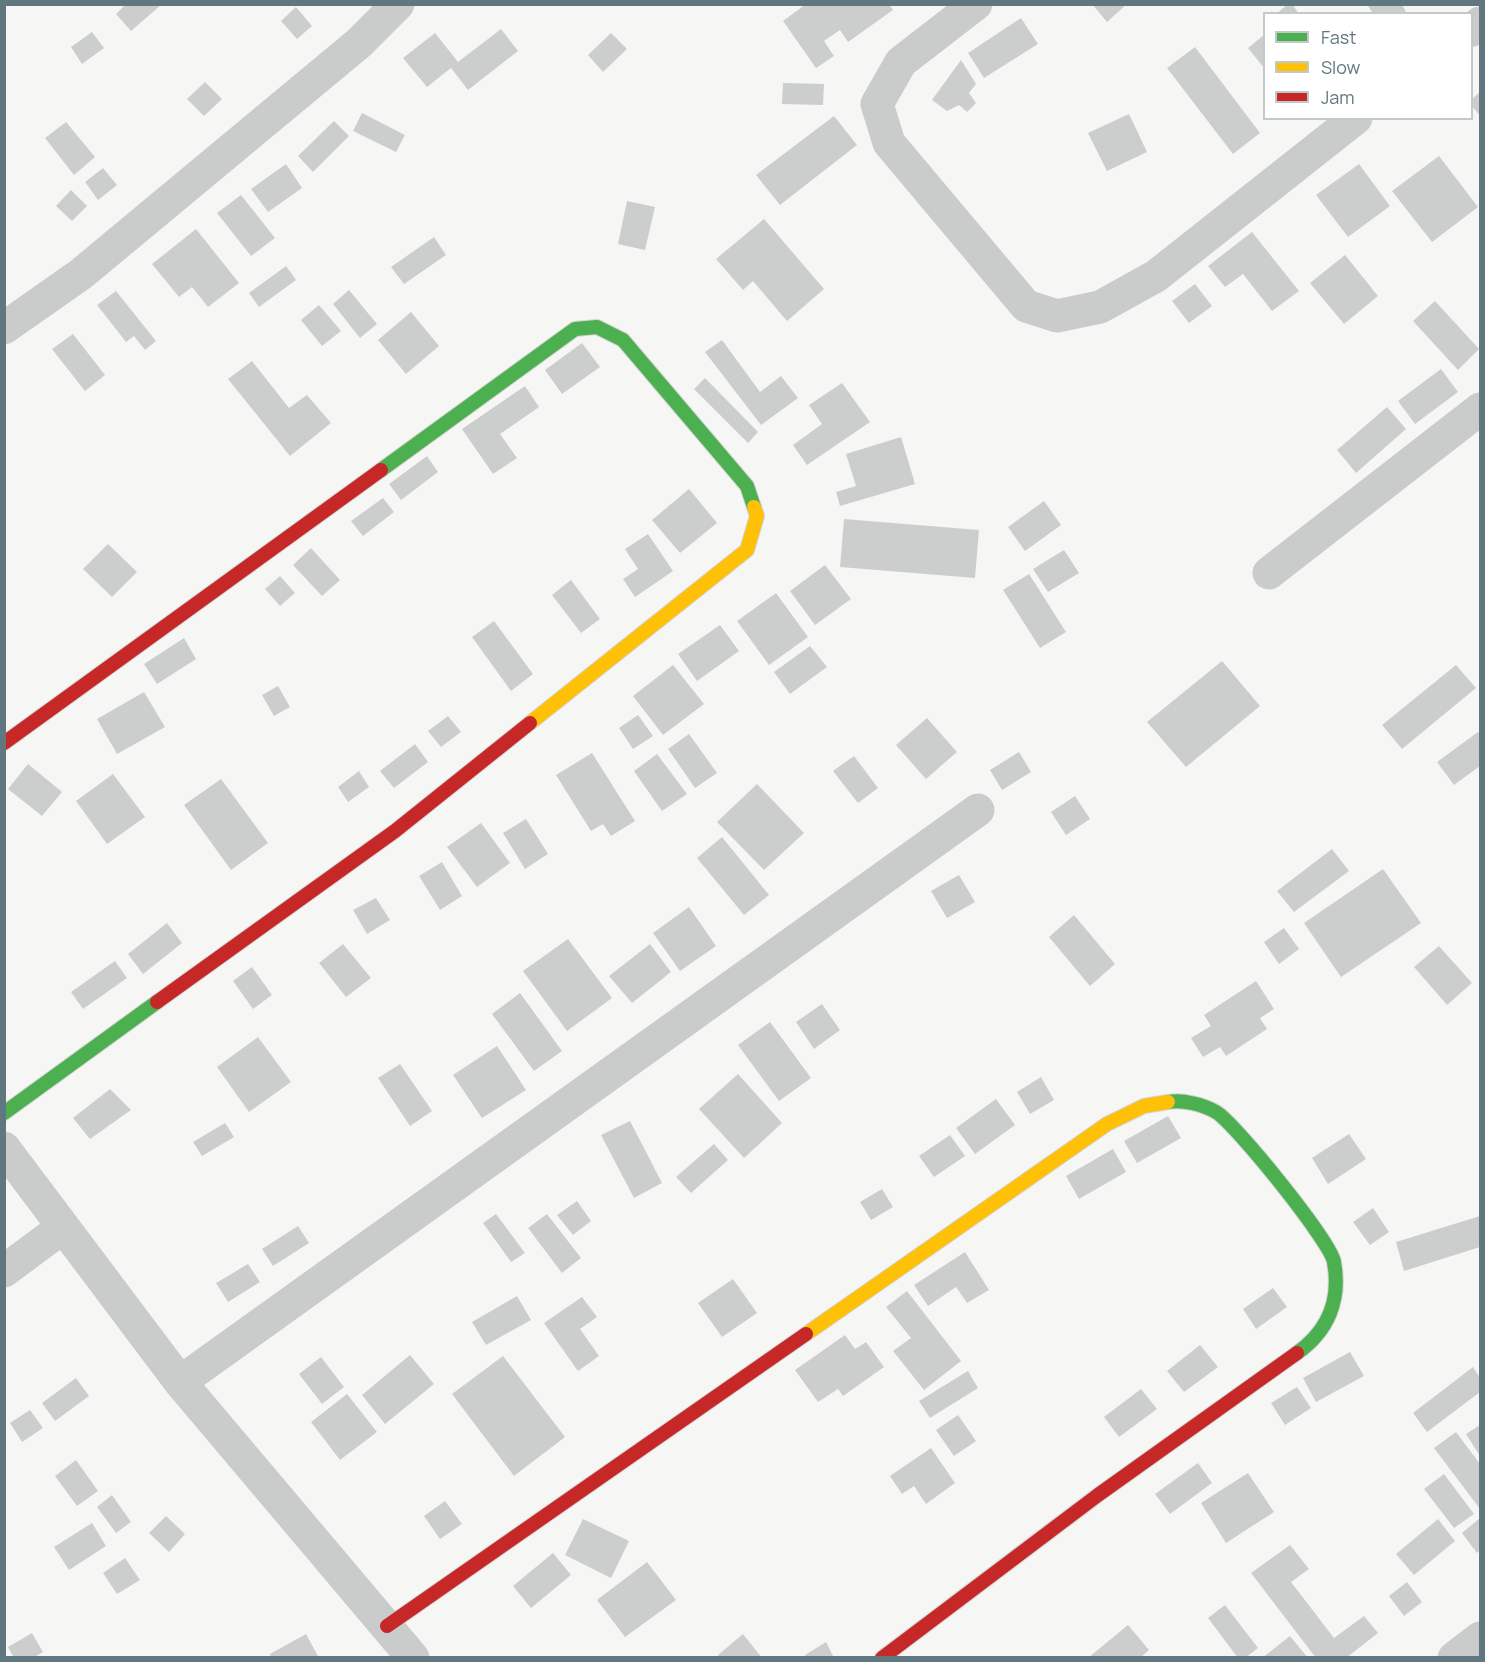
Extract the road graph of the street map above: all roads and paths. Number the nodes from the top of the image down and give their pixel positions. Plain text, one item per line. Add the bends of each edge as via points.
1 (398, 4) edge
2 (976, 4) edge
3 (1353, 120) edge
4 (4, 328) edge
5 (1480, 409) edge
6 (1269, 573) dead end
7 (4, 742) edge
8 (978, 810) dead end
9 (4, 1113) edge
10 (4, 1148) edge
11 (62, 1228) junction
12 (4, 1271) edge
13 (180, 1382) junction
14 (387, 1626) junction
15 (1480, 1638) edge
16 (412, 1658) edge
17 (882, 1658) edge
18 (1454, 1658) edge

1 - 4 street via 360,43 90,266
2 - 3 street via 901,62 877,104 889,143 1026,306 1057,316 1100,307 1156,276
5 - 6 street
7 - 9 street via 575,329 597,327 623,340 747,486 757,516 747,550 395,831
8 - 13 street
10 - 11 street
11 - 12 street
11 - 13 street
13 - 14 street
14 - 16 street
14 - 17 street via 1107,1124 1144,1106 1179,1100 1217,1112 1247,1142 1334,1260 1335,1292 1330,1318 1305,1347 1098,1495
15 - 18 street

